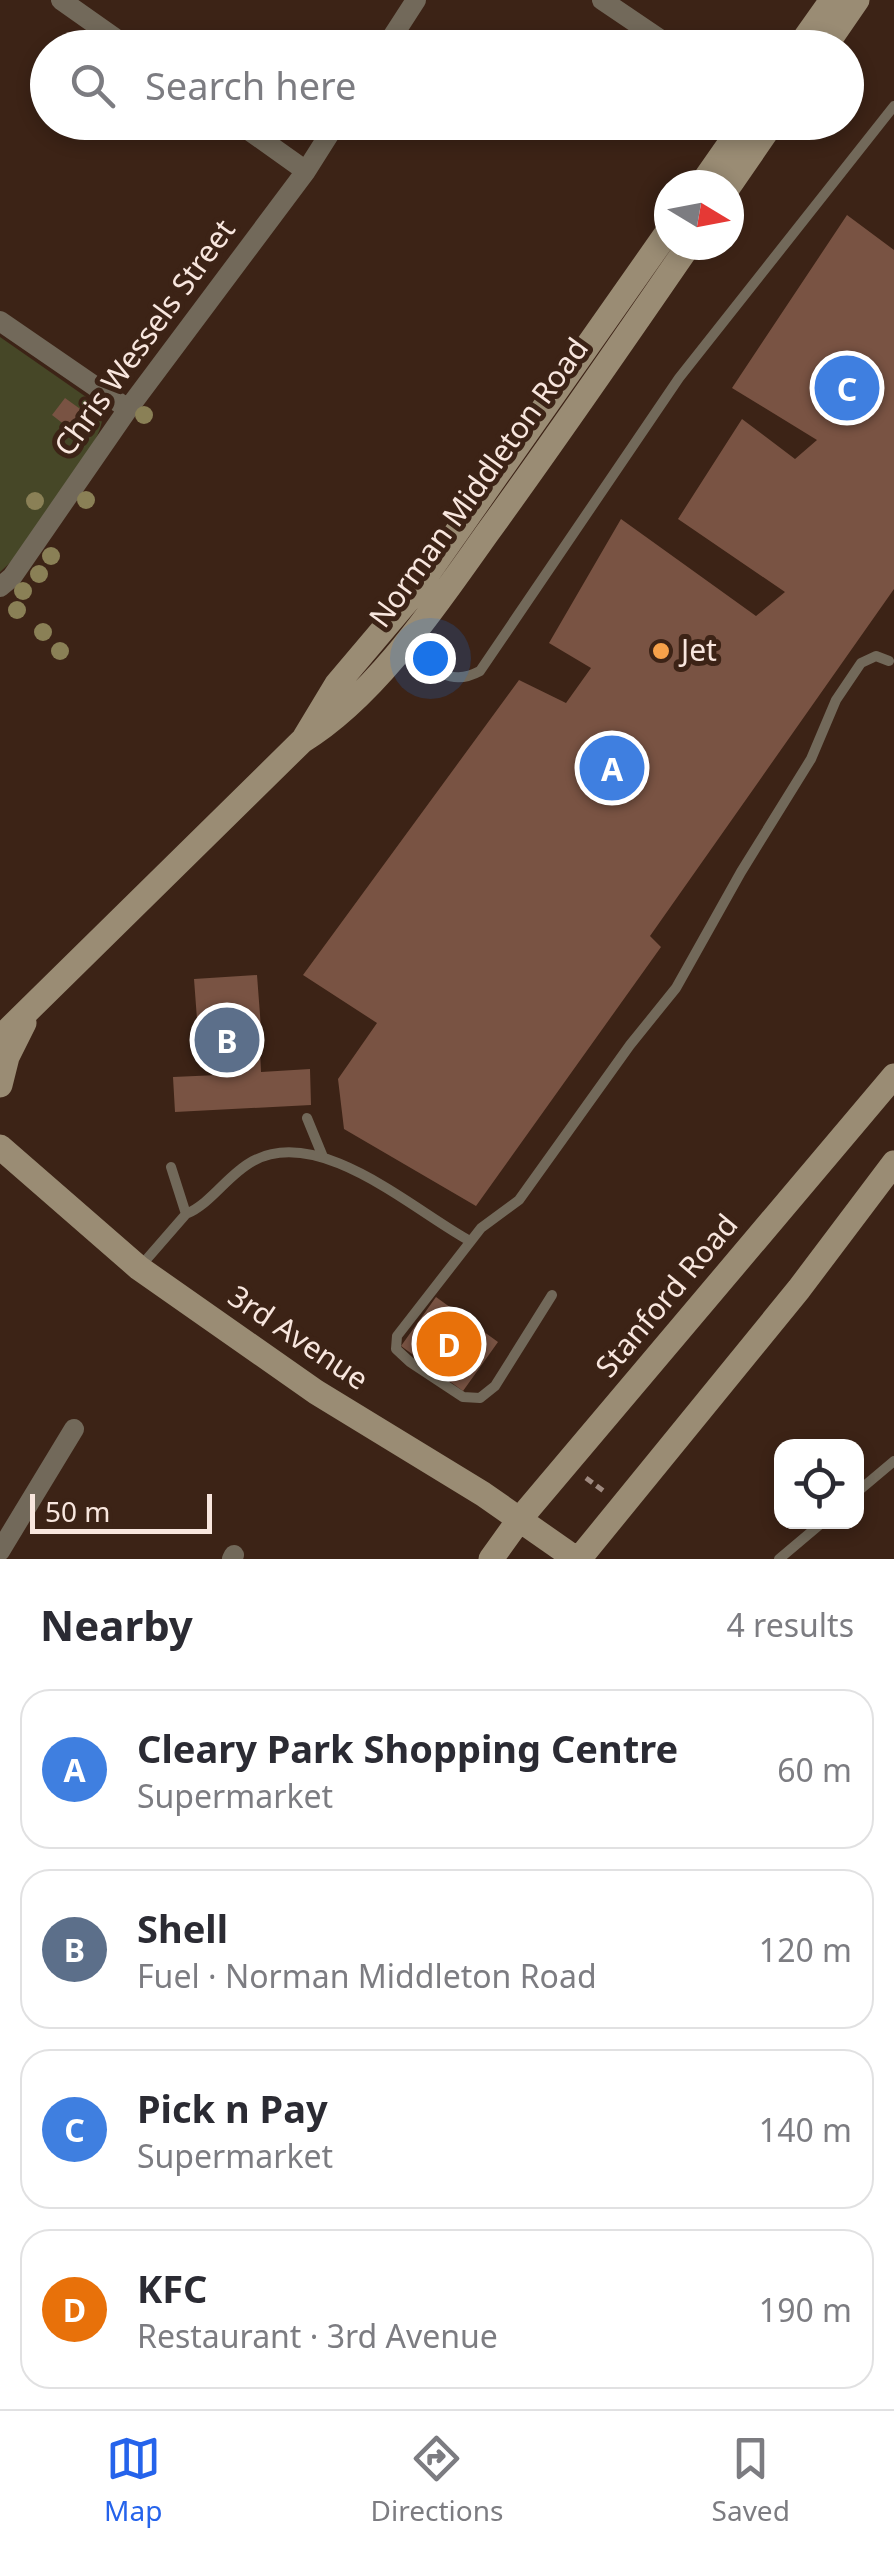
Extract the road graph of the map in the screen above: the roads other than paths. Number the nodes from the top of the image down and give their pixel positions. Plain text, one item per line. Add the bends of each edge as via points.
1 (61, 0) edge
2 (416, 0) edge
3 (602, 0) edge
4 (832, 0) edge
5 (857, 0) edge
6 (104, 30) edge
7 (397, 30) edge
8 (646, 30) edge
9 (811, 30) edge
10 (836, 30) edge
11 (894, 106) edge
12 (262, 140) edge
13 (326, 140) edge
14 (732, 140) edge
15 (761, 140) edge
16 (711, 170) edge
17 (740, 170) edge
18 (306, 171) junction
19 (654, 252) edge
20 (679, 260) edge
21 (0, 321) edge
22 (128, 409) junction
23 (0, 587) edge
24 (399, 631) junction
25 (889, 661) dead end
26 (33, 1005) junction
27 (0, 1038) edge
28 (894, 1076) edge
29 (0, 1085) edge
30 (307, 1118) dead end
31 (1, 1142) edge
32 (323, 1156) junction
33 (894, 1163) edge
34 (171, 1167) dead end
35 (186, 1214) junction
36 (470, 1241) junction
37 (139, 1268) junction
38 (552, 1295) dead end
39 (74, 1429) dead end
40 (894, 1461) edge
41 (864, 1487) edge
42 (520, 1520) junction
43 (815, 1529) edge
44 (0, 1551) edge
45 (491, 1559) edge
46 (506, 1559) edge
47 (578, 1559) edge
48 (779, 1559) edge

1 - 6 street
2 - 7 street
3 - 8 street
4 - 9 street
5 - 10 street
11 - 24 lane via 680,378 480,671 457,679 442,675
12 - 18 street
13 - 18 street, Chris Wessels Street
14 - 16 street
15 - 17 street
18 - 22 street, Chris Wessels Street
19 - 24 street, Norman Middleton Road
20 - 24 street, Norman Middleton Road via 428,616
21 - 22 street
22 - 23 street, Chris Wessels Street
24 - 26 street, Norman Middleton Road via 337,684 302,741
25 - 36 lane via 876,656 861,663 676,988 518,1200
26 - 27 street, Norman Middleton Road
26 - 29 street
28 - 42 street, Stanford Road
30 - 32 lane
31 - 37 street, 3rd Avenue
32 - 35 lane via 300,1152 255,1160
32 - 36 lane
33 - 47 street
34 - 35 lane
35 - 37 lane
36 - 38 lane via 395,1345 463,1397 480,1398 495,1386
37 - 42 street, 3rd Avenue via 316,1392
39 - 44 street
40 - 41 lane
42 - 45 street, Stanford Road
42 - 46 lane
42 - 47 street, 3rd Avenue
43 - 48 lane

